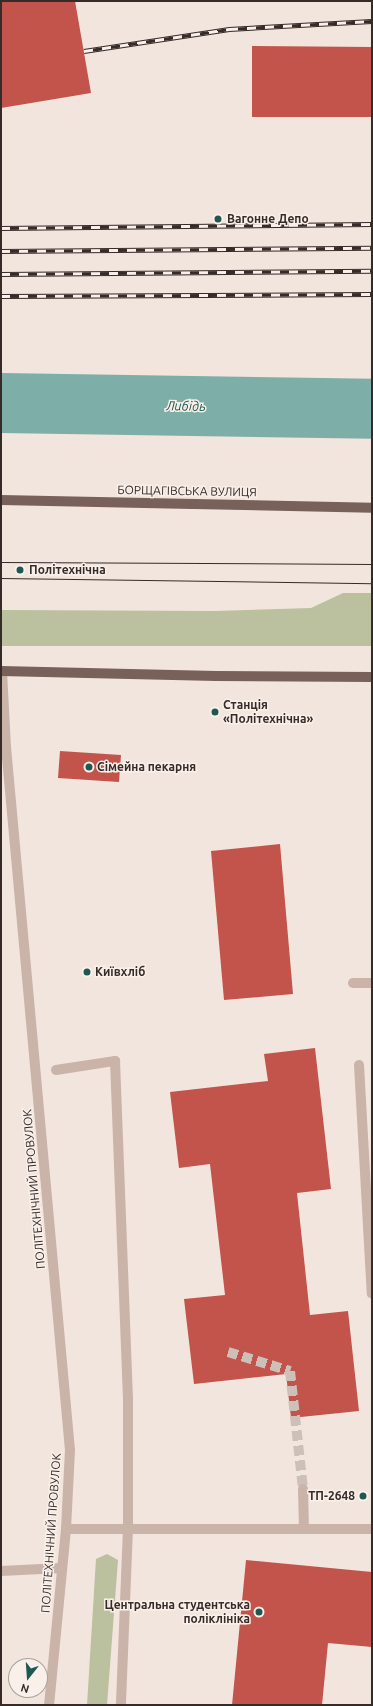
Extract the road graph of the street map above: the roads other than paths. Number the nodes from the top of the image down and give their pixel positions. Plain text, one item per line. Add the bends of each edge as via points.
1 (1, 500) edge
2 (372, 508) edge
3 (2, 670) edge
4 (372, 677) edge
5 (353, 983) dead end
6 (372, 983) edge
7 (359, 1065) dead end
8 (56, 1070) dead end
9 (372, 1294) edge
10 (303, 1489) tunnel mouth
11 (128, 1528) junction
12 (304, 1528) junction
13 (66, 1529) junction
14 (372, 1529) edge
15 (62, 1568) junction
16 (1, 1571) edge
17 (49, 1705) edge
18 (121, 1705) edge

1 - 2 main road, БОРЩАГІВСЬКА ВУЛИЦЯ
3 - 4 main road
3 - 13 street, ПОЛІТЕХНІЧНИЙ ПРОВУЛОК via 6,747 70,1450
5 - 6 street
7 - 9 street
8 - 11 street via 115,1061 127,1390
10 - 12 street
11 - 12 street
11 - 13 street
11 - 18 street
12 - 14 street
13 - 15 street, ПОЛІТЕХНІЧНИЙ ПРОВУЛОК
15 - 16 street
15 - 17 street, ПОЛІТЕХНІЧНИЙ ПРОВУЛОК

